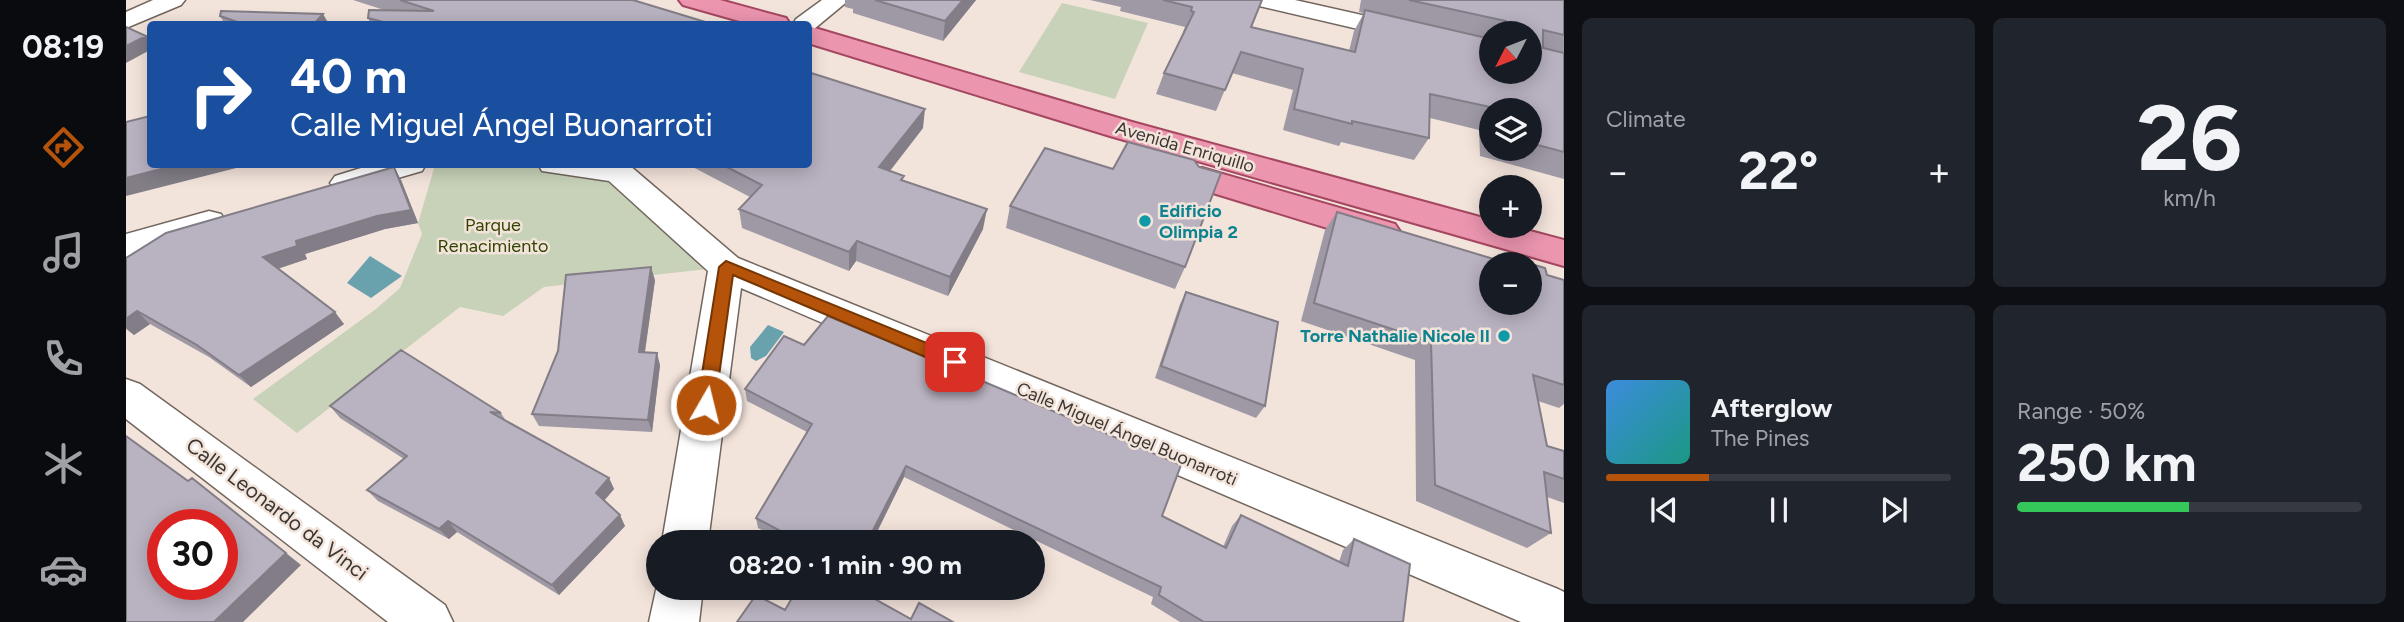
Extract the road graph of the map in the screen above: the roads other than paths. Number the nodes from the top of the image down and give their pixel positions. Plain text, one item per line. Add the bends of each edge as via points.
1 (173, 0) edge
2 (837, 0) edge
3 (1263, 0) edge
4 (689, 15) edge
5 (128, 18) edge
6 (748, 21) edge
7 (809, 21) edge
8 (812, 35) edge
9 (1479, 49) edge
10 (812, 60) edge
11 (397, 168) edge
12 (623, 168) edge
13 (320, 190) edge
14 (243, 213) edge
15 (1411, 242) edge
16 (126, 246) edge
17 (1564, 253) edge
18 (726, 267) junction
19 (1542, 282) edge
20 (1564, 288) edge
21 (126, 396) edge
22 (687, 530) edge
23 (677, 600) edge
24 (1564, 621) edge
25 (428, 622) edge
26 (674, 622) edge

1 - 5 street
2 - 7 street
3 - 9 street
4 - 6 main road
8 - 17 main road, Avenida Enriquillo via 1121,129
10 - 15 main road, Avenida Enriquillo
11 - 13 street
12 - 18 street, Calle Miguel Ángel Buonarroti
14 - 16 street
18 - 22 street
18 - 24 street, Calle Miguel Ángel Buonarroti via 1541,606
19 - 20 main road
21 - 25 street, Calle Leonardo da Vinci
23 - 26 street

